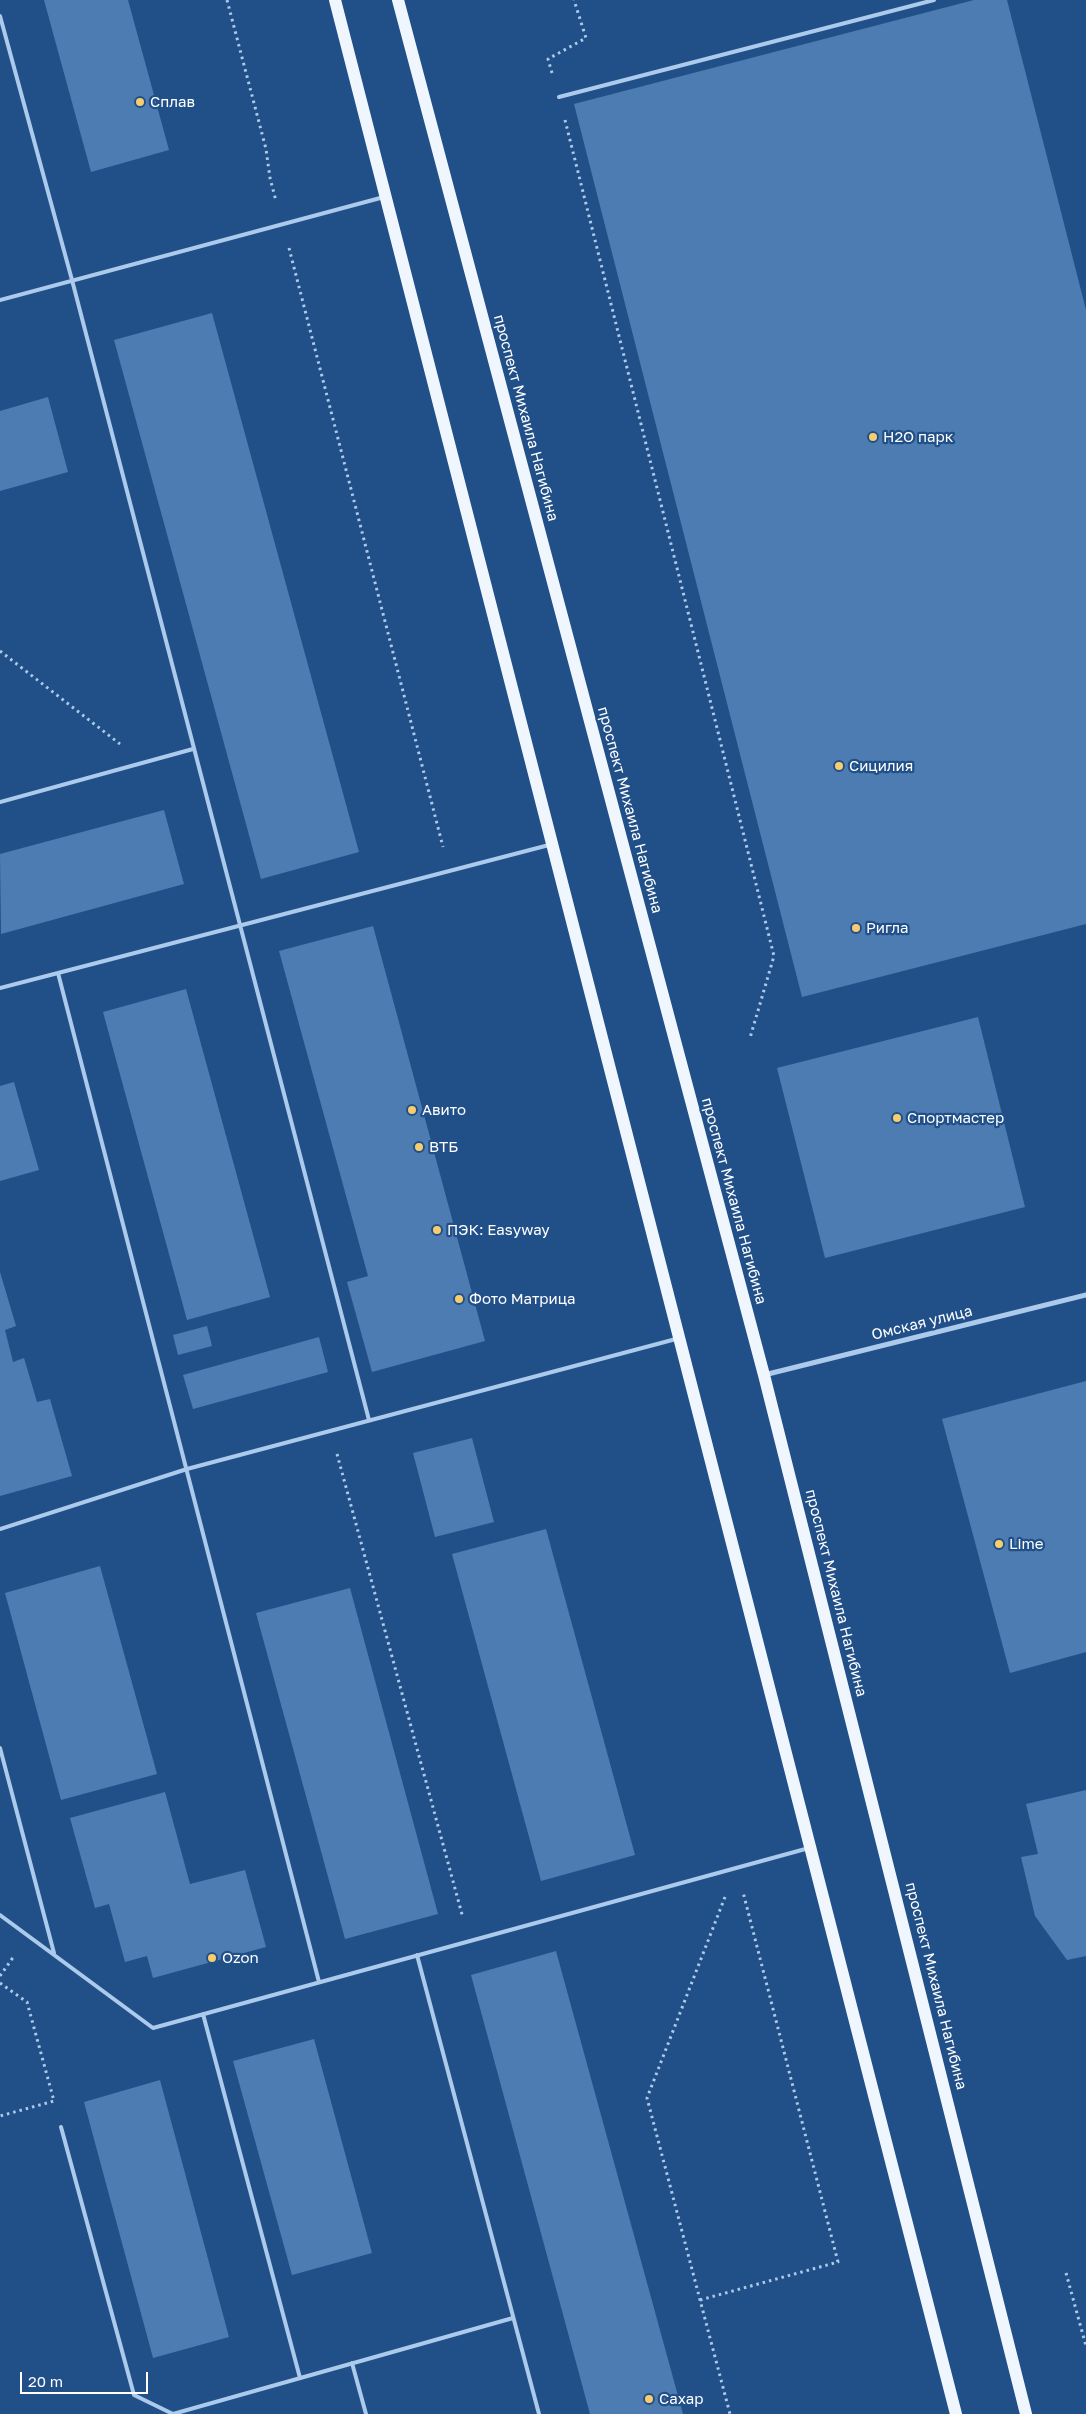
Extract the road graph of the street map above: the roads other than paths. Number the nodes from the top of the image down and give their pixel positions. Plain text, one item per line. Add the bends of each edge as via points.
1 (335, 0) edge
2 (398, 0) edge
3 (934, 0) edge
4 (0, 16) edge
5 (559, 97) road end
6 (385, 196) junction
7 (72, 280) junction
8 (0, 300) edge
9 (193, 749) junction
10 (0, 802) edge
11 (552, 844) junction
12 (239, 926) junction
13 (58, 973) junction
14 (0, 988) edge
15 (1086, 1294) edge
16 (679, 1338) junction
17 (764, 1375) junction
18 (369, 1420) junction
19 (186, 1469) junction
20 (0, 1530) edge
21 (0, 1748) edge
22 (810, 1847) junction
23 (0, 1915) edge
24 (54, 1953) junction
25 (417, 1954) junction
26 (319, 1982) junction
27 (203, 2014) junction
28 (61, 2127) dead end
29 (514, 2318) junction
30 (352, 2363) junction
31 (300, 2378) junction
32 (173, 2414) edge
33 (366, 2414) edge
34 (539, 2414) edge
35 (956, 2414) edge
36 (1026, 2414) edge

1 - 6 main road
2 - 17 main road, проспект Михаила Нагибина
3 - 5 lane
4 - 7 lane
6 - 7 lane
6 - 11 main road
7 - 8 lane
7 - 9 lane
9 - 10 lane
9 - 12 lane
11 - 12 lane
11 - 16 main road
12 - 13 lane
12 - 18 lane
13 - 14 lane
13 - 19 lane
15 - 17 street, Омская улица
16 - 18 lane
16 - 22 main road
17 - 36 main road, проспект Михаила Нагибина
18 - 19 lane
19 - 20 lane
19 - 26 lane
21 - 24 lane
22 - 25 lane
22 - 35 main road
23 - 24 lane
24 - 27 lane via 153,2028
25 - 26 lane
25 - 29 lane
26 - 27 lane
27 - 31 lane
28 - 32 lane via 134,2395
29 - 30 lane
29 - 34 lane
30 - 31 lane
30 - 33 lane
31 - 32 lane

